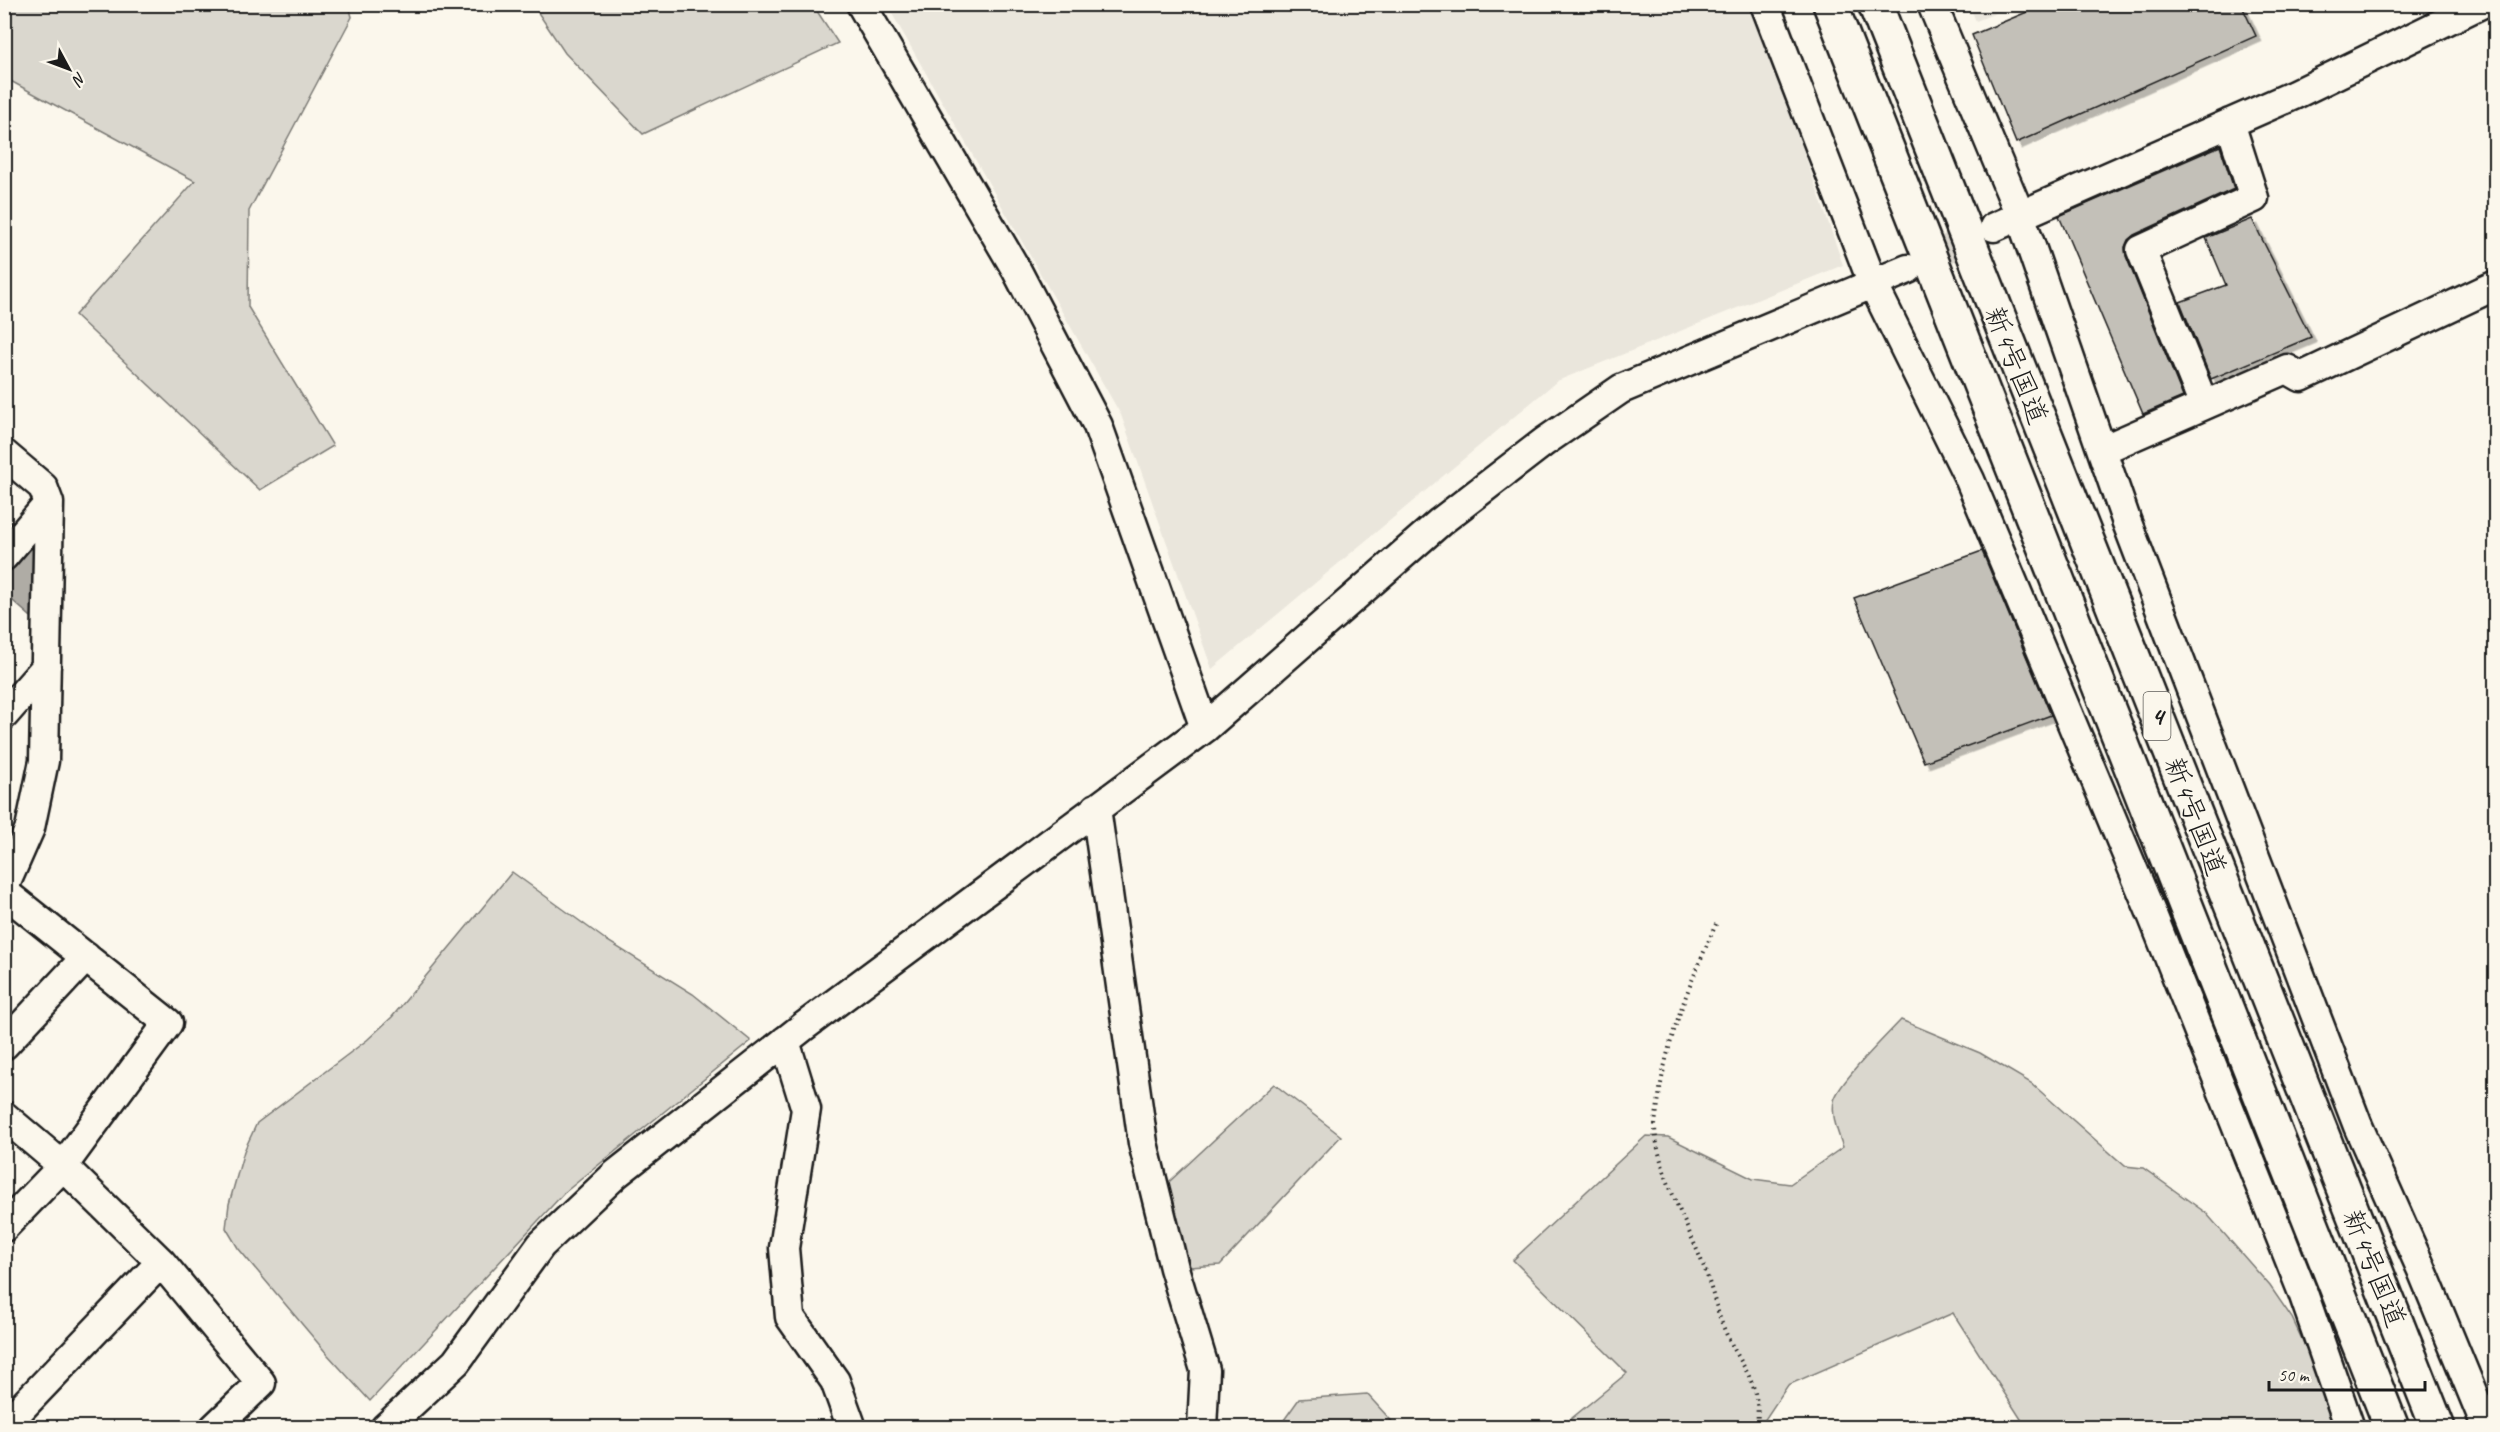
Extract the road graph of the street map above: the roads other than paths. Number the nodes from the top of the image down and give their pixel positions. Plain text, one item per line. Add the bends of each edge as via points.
1 (861, 4) edge
2 (1765, 4) edge
3 (1830, 4) edge
4 (1875, 4) edge
5 (1932, 4) edge
6 (2481, 4) edge
7 (2230, 123) junction
8 (2020, 215) junction
9 (1994, 227) tunnel mouth
10 (1908, 269) tunnel mouth
11 (1873, 284) junction
12 (2496, 285) edge
13 (2204, 405) junction
14 (2102, 450) junction
15 (4, 454) edge
16 (50, 503) junction
17 (4, 556) edge
18 (46, 667) junction
19 (4, 715) edge
20 (1205, 728) junction
21 (1096, 808) junction
22 (4, 887) edge
23 (4, 892) edge
24 (2185, 905) junction
25 (2153, 917) junction
26 (86, 957) junction
27 (785, 1041) junction
28 (4, 1045) edge
29 (2265, 1103) junction
30 (4, 1116) edge
31 (2232, 1116) junction
32 (2358, 1126) junction
33 (2323, 1139) junction
34 (63, 1166) junction
35 (4, 1227) edge
36 (160, 1262) junction
37 (4, 1425) edge
38 (214, 1428) edge
39 (385, 1428) edge
40 (852, 1428) edge
41 (1202, 1428) edge
42 (2350, 1428) edge
43 (2392, 1428) edge
44 (2438, 1428) edge
45 (2487, 1428) edge

1 - 20 street via 1017,271 1098,426
2 - 11 street
3 - 24 highway, 新4号国道 / 4
4 - 33 highway, 新4号国道 / 4
5 - 8 street
6 - 7 street
7 - 8 street
7 - 13 street via 2254,198 2141,250
8 - 9 street
8 - 14 street
10 - 11 street
11 - 20 street via 1621,389 1440,522
11 - 25 street via 1970,480
12 - 13 street via 2301,377 2287,369
13 - 14 street
14 - 32 street
15 - 16 street via 43,487
16 - 17 street
16 - 18 street
18 - 19 street
18 - 22 street via 44,761 30,828
20 - 21 street
21 - 27 street
21 - 41 street via 1143,1143 1204,1370
23 - 26 street
24 - 25 street
24 - 29 highway, 新4号国道 / 4
25 - 31 street
26 - 28 street
26 - 34 street via 168,1023
27 - 39 street via 616,1174 541,1245 456,1362
27 - 40 street via 806,1109 784,1248 790,1317 835,1381
29 - 31 street
29 - 43 highway, 新4号国道 / 4
30 - 34 street
31 - 42 street via 2303,1293
32 - 33 street
32 - 45 street
33 - 44 highway, 新4号国道 / 4
34 - 35 street
34 - 36 street
36 - 37 street
36 - 38 street via 261,1383

